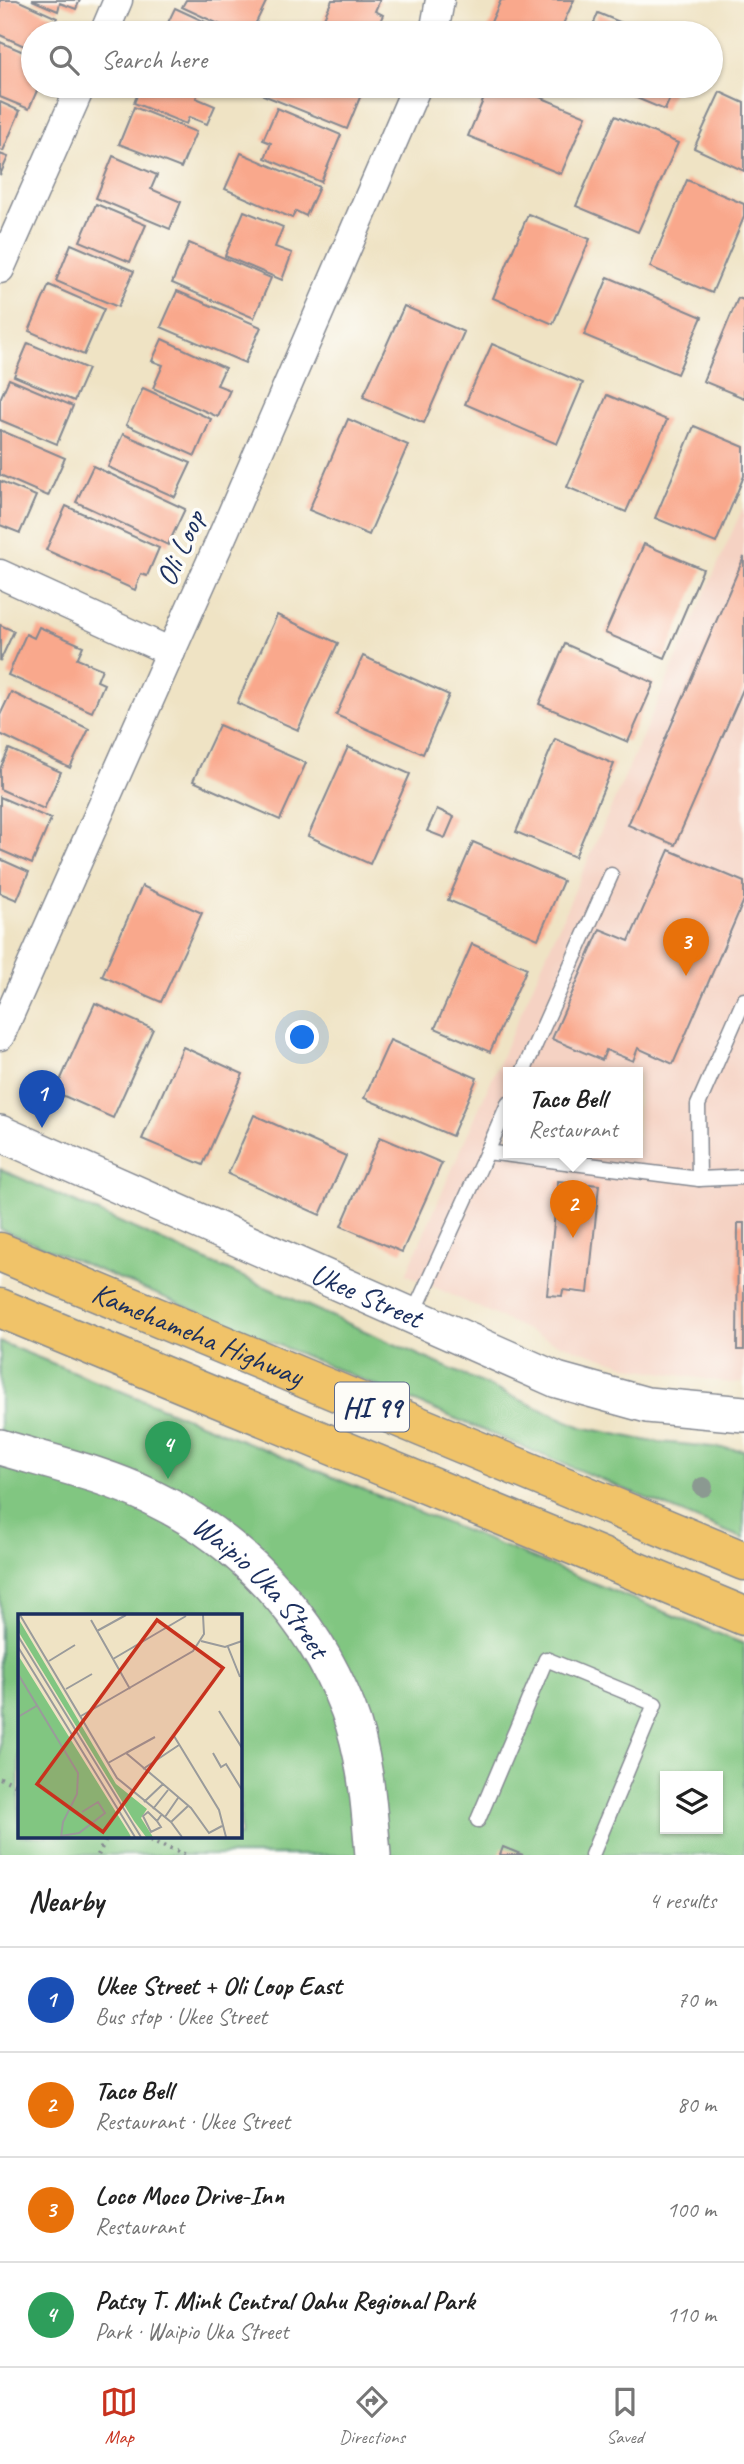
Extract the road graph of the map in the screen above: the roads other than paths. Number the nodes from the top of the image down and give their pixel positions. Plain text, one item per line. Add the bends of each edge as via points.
1 (118, 0) edge
2 (440, 0) edge
3 (109, 21) edge
4 (436, 21) edge
5 (76, 98) edge
6 (412, 98) edge
7 (0, 270) edge
8 (0, 574) edge
9 (171, 652) junction
10 (611, 875) dead end
11 (744, 1000) edge
12 (0, 1036) edge
13 (525, 1067) edge
14 (503, 1115) edge
15 (0, 1133) edge
16 (486, 1152) junction
17 (503, 1154) edge
18 (533, 1158) edge
19 (744, 1177) edge
20 (699, 1179) junction
21 (0, 1252) edge
22 (0, 1308) edge
23 (412, 1317) junction
24 (744, 1414) edge
25 (0, 1447) edge
26 (744, 1561) edge
27 (744, 1616) edge
28 (478, 1820) dead end
29 (373, 1855) edge
30 (592, 1855) edge

1 - 3 street
2 - 4 street
5 - 7 street
6 - 9 street, Oli Loop
8 - 9 street
9 - 12 street, Oli Loop
10 - 13 lane
11 - 20 lane via 698,1105
14 - 16 lane
15 - 23 street, Ukee Street
16 - 17 lane
16 - 23 lane
18 - 20 lane
19 - 20 lane
21 - 26 main road, Kamehameha Highway / HI 99
22 - 27 main road, Kamehameha Highway / HI 99
23 - 24 street, Ukee Street via 557,1380 612,1397 683,1410
25 - 29 street, Waipio Uka Street via 160,1501 194,1519 276,1590 310,1633 349,1710 368,1789
28 - 30 lane via 546,1659 655,1704

